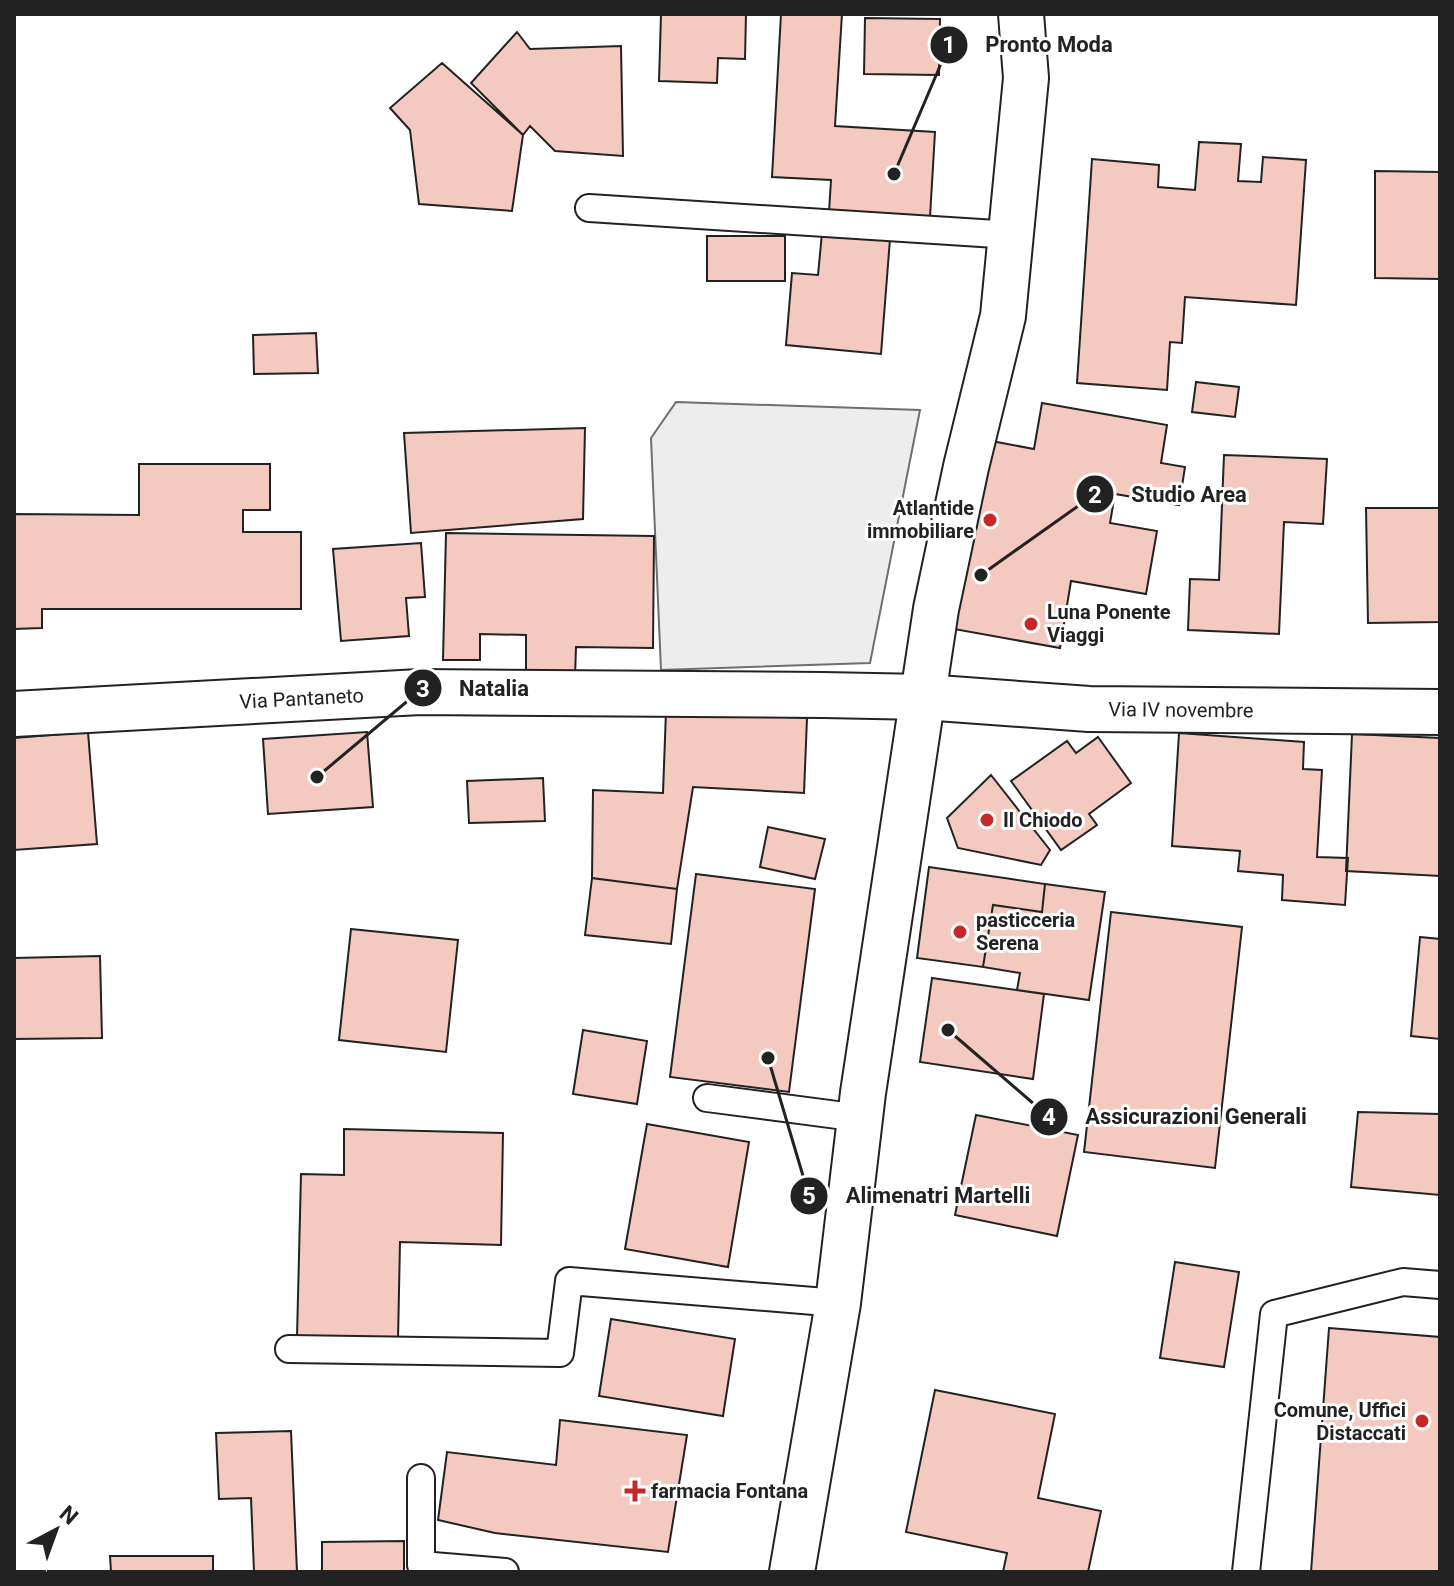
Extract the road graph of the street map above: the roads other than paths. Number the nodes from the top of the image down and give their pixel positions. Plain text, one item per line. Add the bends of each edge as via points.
1 (1021, 14) edge
2 (589, 208) dead end
3 (1012, 235) junction
4 (924, 697) junction
5 (1440, 712) edge
6 (14, 714) edge
7 (707, 1098) dead end
8 (860, 1118) junction
9 (1440, 1285) edge
10 (838, 1303) junction
11 (289, 1349) dead end
12 (421, 1478) dead end
13 (505, 1572) edge
14 (792, 1572) edge
15 (1246, 1572) edge

1 - 3 main road via 1026,78
2 - 3 lane
3 - 4 main road via 1003,316 936,609
4 - 5 main road, Via IV novembre via 1089,709
4 - 6 main road, Via Pantaneto via 420,692
4 - 8 main road
7 - 8 lane
8 - 10 main road
9 - 15 lane via 1403,1282 1274,1314
10 - 11 lane via 569,1281 560,1353
10 - 14 main road
12 - 13 lane via 421,1565

